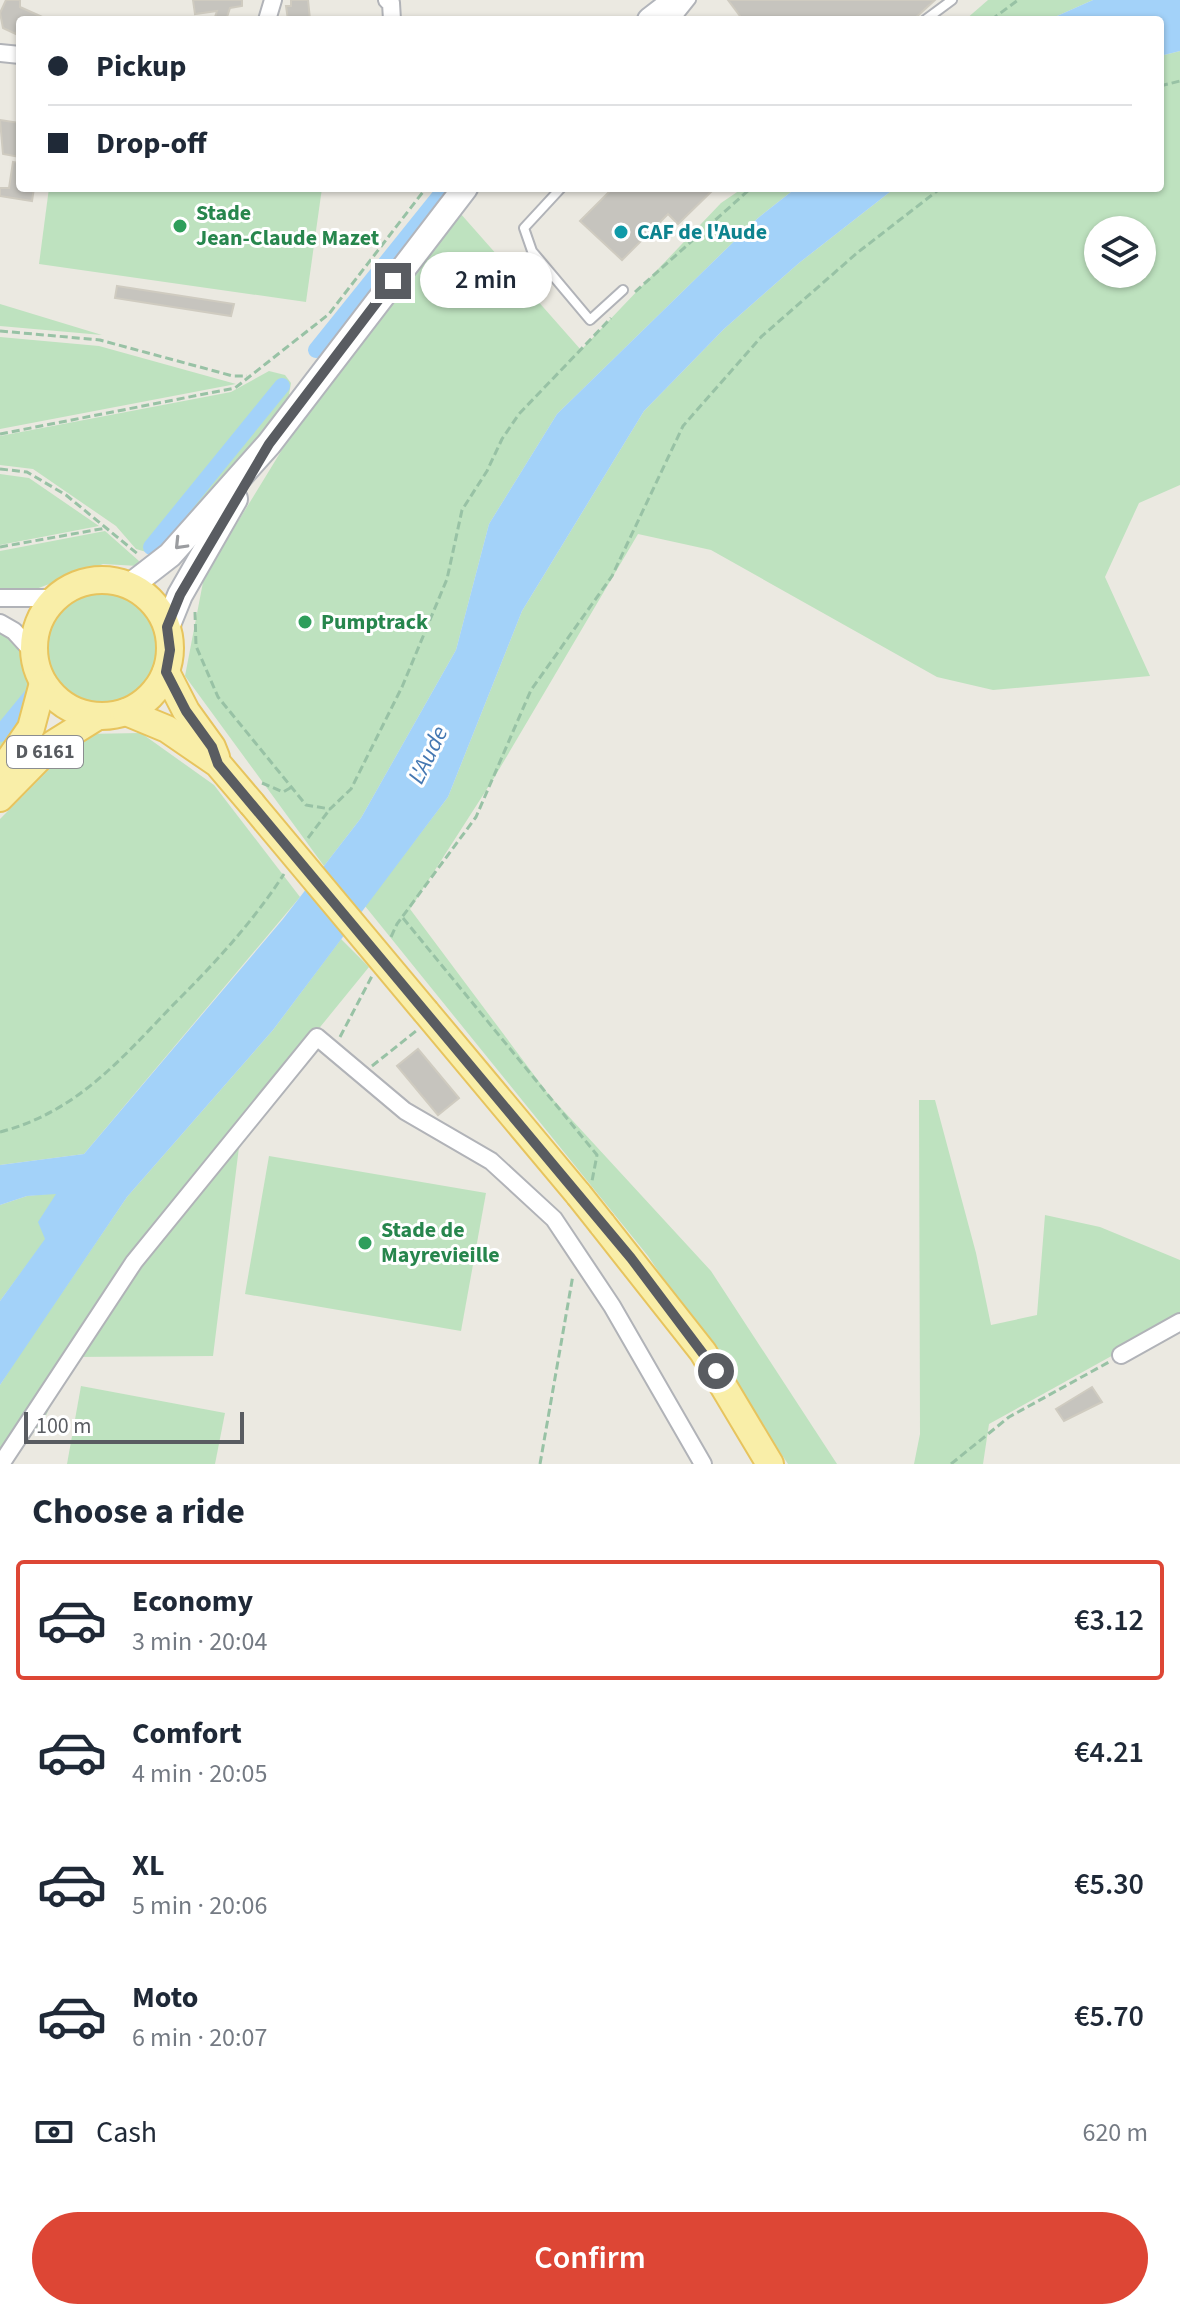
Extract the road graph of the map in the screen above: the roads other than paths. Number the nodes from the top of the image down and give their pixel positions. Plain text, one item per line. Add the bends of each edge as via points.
1 (658, 0) edge
2 (676, 0) edge
3 (691, 0) edge
4 (952, 0) edge
5 (945, 3) edge
6 (643, 16) edge
7 (655, 16) edge
8 (678, 16) edge
9 (930, 16) edge
10 (462, 192) edge
11 (557, 192) edge
12 (623, 290) dead end
13 (269, 444) junction
14 (130, 586) junction
15 (0, 598) edge
16 (56, 598) junction
17 (0, 623) edge
18 (167, 627) junction
19 (34, 653) junction
20 (166, 672) junction
21 (43, 683) junction
22 (126, 712) junction
23 (98, 716) junction
24 (218, 764) junction
25 (0, 773) edge
26 (0, 798) edge
27 (1180, 1322) edge
28 (1121, 1355) road end
29 (1, 1464) edge
30 (703, 1464) edge
31 (770, 1464) edge

1 - 6 main road
2 - 7 main road
3 - 8 lane
4 - 5 lane
5 - 9 lane
10 - 13 main road
11 - 12 lane via 524,228 532,251 590,320
13 -> 14 main road via 199,525
13 - 18 main road
14 - 16 main road via 91,580
14 - 18 main road via 153,602
15 - 16 street
16 - 19 main road via 38,622
17 - 19 street
18 - 20 main road
19 - 21 main road
20 - 22 main road via 150,696
20 - 24 main road
21 - 23 main road via 66,706
21 - 25 main road, D 6161 via 31,728
22 - 23 main road
22 - 24 main road via 167,729
23 - 26 main road, D 6161 via 53,744
24 - 31 main road, bridge via 423,1020 585,1189 602,1224 703,1352
27 - 28 street
29 - 30 street via 134,1262 317,1037 405,1111 491,1161 554,1219

